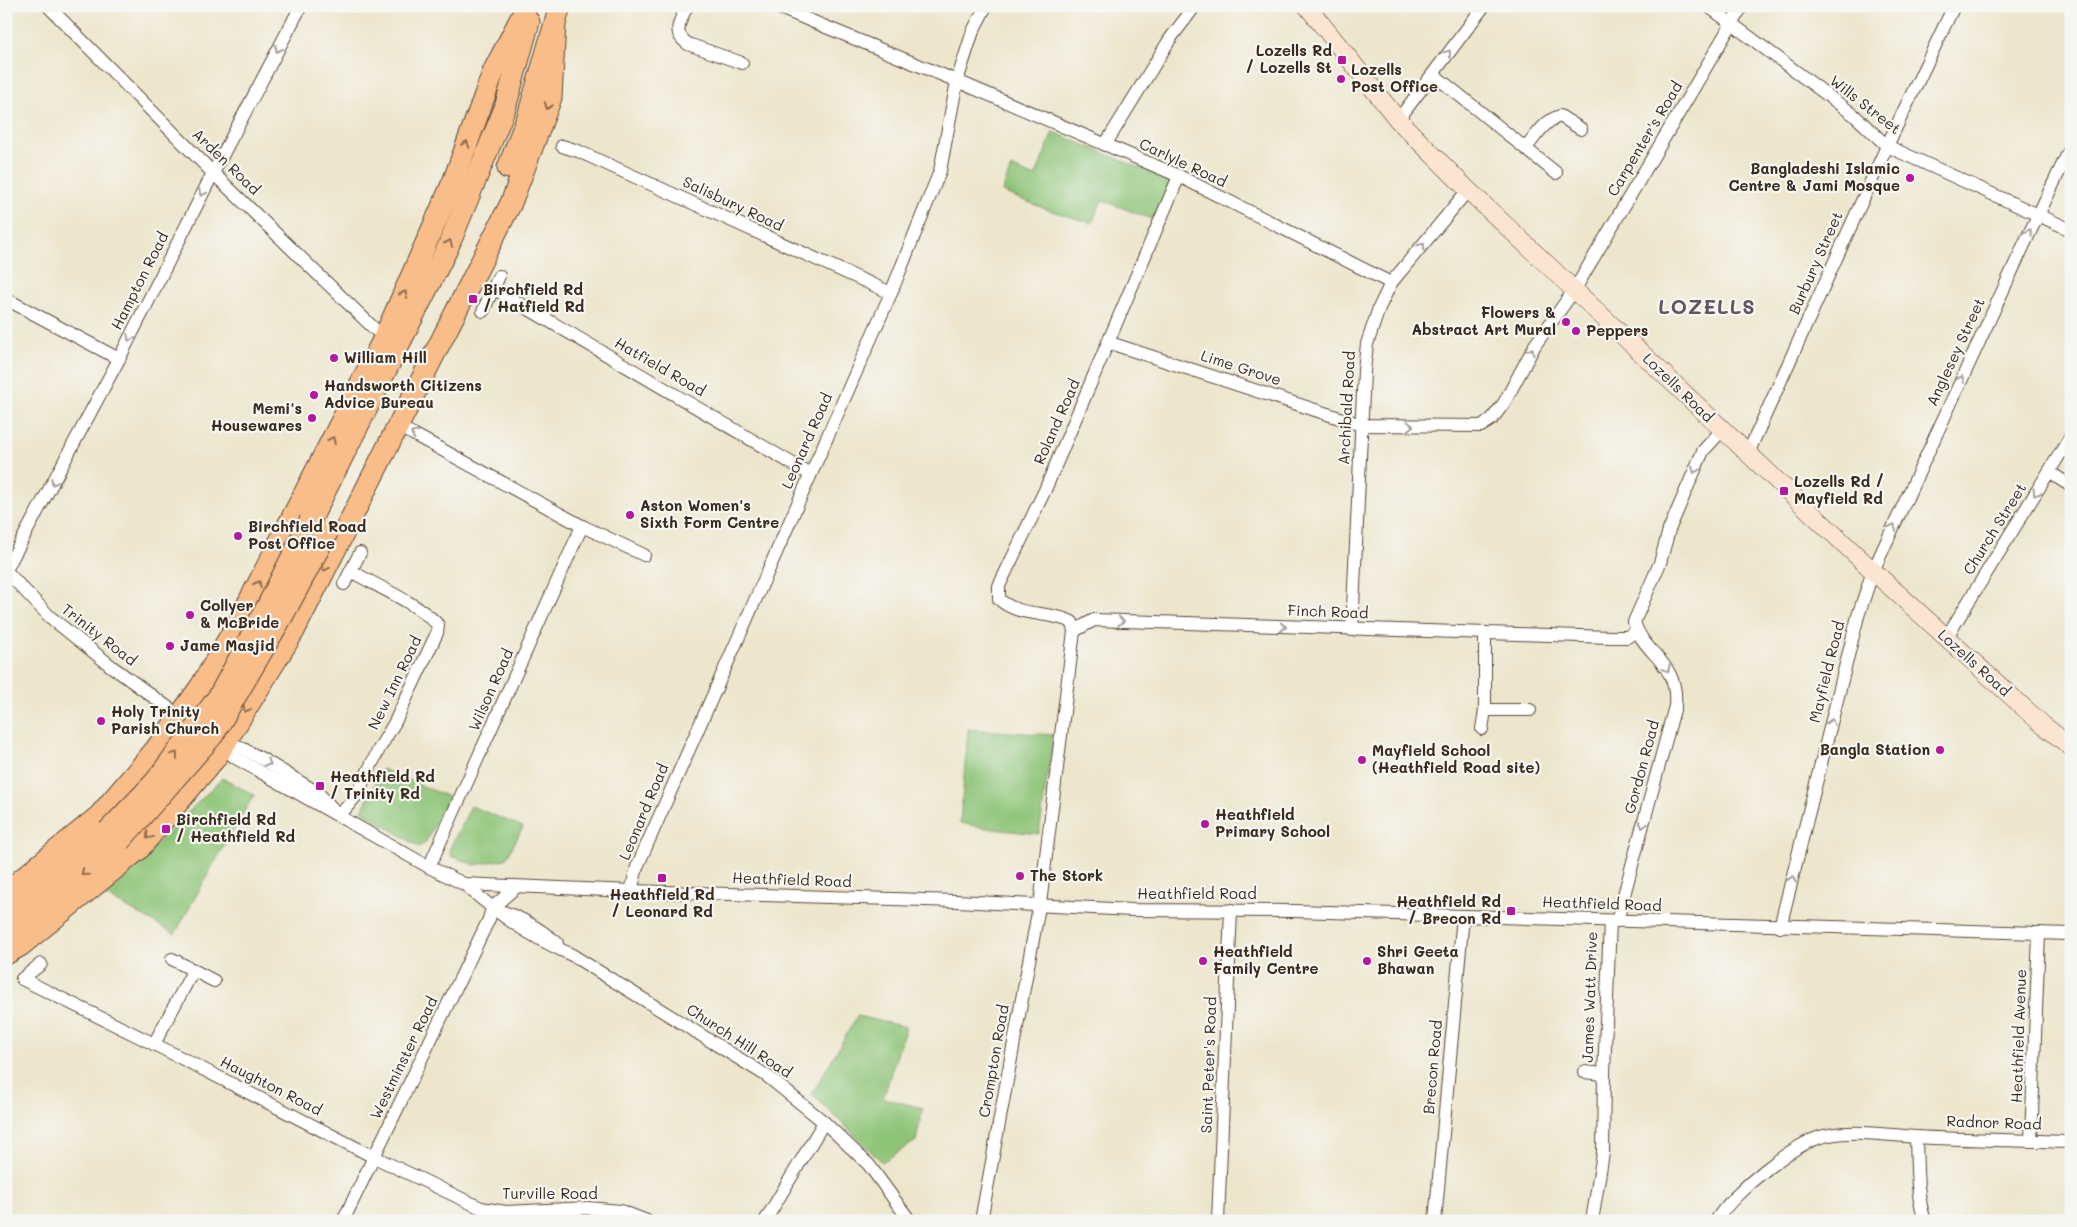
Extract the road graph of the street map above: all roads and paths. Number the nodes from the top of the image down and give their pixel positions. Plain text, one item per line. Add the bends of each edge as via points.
1 (48, 6) edge
2 (301, 6) edge
3 (527, 6) edge
4 (533, 6) edge
5 (687, 6) edge
6 (774, 6) edge
7 (986, 6) edge
8 (1196, 6) edge
9 (1307, 6) edge
10 (1484, 6) edge
11 (1708, 6) edge
12 (1742, 6) edge
13 (1954, 6) edge
14 (557, 15) edge
15 (1731, 24) junction
16 (742, 63) dead end
17 (1432, 74) junction
18 (957, 81) junction
19 (1398, 120) junction
20 (1581, 129) dead end
21 (1105, 145) junction
22 (562, 146) dead end
23 (1887, 146) junction
24 (2071, 146) edge
25 (1526, 148) junction
26 (213, 172) junction
27 (1556, 173) dead end
28 (1179, 176) junction
29 (1468, 190) junction
30 (2037, 215) junction
31 (2071, 230) edge
32 (499, 276) dead end
33 (1392, 283) junction
34 (493, 288) junction
35 (1575, 289) junction
36 (890, 293) junction
37 (6, 300) edge
38 (483, 311) dead end
39 (384, 338) junction
40 (1110, 343) junction
41 (119, 359) junction
42 (1361, 425) junction
43 (396, 426) junction
44 (1722, 430) junction
45 (2071, 436) edge
46 (1748, 453) junction
47 (2048, 472) junction
48 (810, 474) junction
49 (2071, 486) edge
50 (319, 526) junction
51 (582, 526) junction
52 (360, 553) dead end
53 (644, 555) dead end
54 (6, 570) edge
55 (351, 571) junction
56 (1873, 571) junction
57 (344, 584) dead end
58 (1352, 630) junction
59 (1074, 631) junction
60 (1636, 631) junction
61 (1485, 632) junction
62 (1946, 638) junction
63 (266, 678) junction
64 (1485, 710) junction
65 (1530, 710) dead end
66 (185, 719) junction
67 (1482, 729) dead end
68 (220, 742) junction
69 (2071, 747) edge
70 (340, 816) junction
71 (109, 829) junction
72 (429, 867) junction
73 (464, 884) junction
74 (516, 887) junction
75 (631, 891) junction
76 (6, 892) edge
77 (1038, 906) junction
78 (492, 908) junction
79 (1231, 910) junction
80 (6, 911) edge
81 (1462, 916) junction
82 (1614, 921) junction
83 (1780, 927) junction
84 (2040, 933) junction
85 (6, 934) edge
86 (2071, 934) edge
87 (6, 954) edge
88 (172, 959) dead end
89 (42, 964) dead end
90 (193, 971) junction
91 (214, 981) dead end
92 (154, 1044) junction
93 (1584, 1072) dead end
94 (1604, 1074) junction
95 (824, 1122) junction
96 (1916, 1137) junction
97 (2031, 1140) junction
98 (2071, 1142) edge
99 (374, 1157) junction
100 (343, 1221) edge
101 (647, 1221) edge
102 (765, 1221) edge
103 (910, 1221) edge
104 (982, 1221) edge
105 (1218, 1221) edge
106 (1435, 1221) edge
107 (1592, 1221) edge
108 (1716, 1221) edge
109 (1925, 1221) edge

1 - 26 street, Arden Road
2 -> 26 street, Hampton Road
39 -> 3 highway via 453,182 494,70
50 -> 4 highway via 448,247 506,108
5 - 16 street via 678,26 677,33 681,39
6 - 18 street, Carlyle Road
7 - 18 street, Leonard Road via 973,32
8 - 21 street via 1170,39
9 - 19 main road, Lozells Road
17 -> 10 street
11 - 15 street, Wills Street
12 - 15 street, Carpenter's Road
13 - 23 street, Burbury Street
14 -> 43 highway via 551,98 510,203
14 - 50 highway via 528,116 499,192 422,354
15 - 23 street, Wills Street via 1854,115
15 - 35 street, Carpenter's Road
17 - 19 street
17 - 25 street
18 - 21 street, Carlyle Road
18 - 36 street, Leonard Road via 940,171
19 - 29 main road, Lozells Road
20 - 25 street via 1560,116 1554,118
21 - 28 street, Carlyle Road
22 - 36 street, Salisbury Road
23 - 30 street, Wills Street
23 - 46 street, Burbury Street
24 - 30 street, Anglesey Street
25 - 27 street
26 - 39 street, Arden Road
26 -> 41 street, Hampton Road
28 - 33 street, Carlyle Road
28 - 40 street, Roland Road
33 -> 29 street, Archibald Road
29 - 35 main road, Lozells Road
30 - 31 street, Wills Street
56 -> 30 street, Anglesey Street
32 - 34 street
33 - 42 street, Archibald Road via 1379,308 1367,344
34 - 38 street
34 - 48 street, Hatfield Road
42 -> 35 street, Carpenter's Road via 1481,426 1492,419 1504,403 1535,345
35 - 44 main road, Lozells Road
36 - 48 street, Leonard Road
37 - 41 street
66 -> 39 highway
40 - 42 street, Lime Grove
40 - 59 street, Roland Road via 999,586 999,599 1007,607 1063,618 1072,622
41 -> 54 street, Hampton Road
42 - 58 street, Archibald Road
51 -> 43 street
43 -> 63 highway via 294,631
44 - 46 main road, Lozells Road
44 -> 60 street via 1703,451 1669,530 1660,563 1634,622
45 - 47 street, Church Street
46 - 56 main road, Lozells Road
47 - 49 street
47 -> 62 street, Church Street
48 - 75 street, Leonard Road via 637,866
50 - 71 highway, bridge via 282,617 213,735
51 - 53 street
51 - 72 street, Wilson Road
52 - 55 street
54 - 66 street, Trinity Road via 50,617
55 - 57 street
55 - 70 street, New Inn Road via 416,608 438,625 435,638 395,722 356,796
56 - 62 main road, Lozells Road
83 -> 56 street, Mayfield Road via 1858,616
59 -> 58 street, Finch Road via 1094,620
58 - 61 street, Finch Road
59 - 77 street
60 - 61 street, Finch Road via 1627,637
60 -> 82 street, Gordon Road via 1673,679 1675,706
61 - 64 street
62 - 69 main road, Lozells Road
63 - 66 highway via 207,700
63 -> 68 highway
64 - 65 street
64 - 67 street
66 - 68 street, Trinity Road
66 - 71 highway via 145,763
68 - 70 street, Heathfield Road via 234,744 318,793
68 - 71 highway via 170,790
68 -> 87 highway via 139,849
70 - 72 street, Heathfield Road
71 - 76 highway
71 - 80 highway via 55,876
71 -> 85 highway via 101,860
72 - 73 street, Heathfield Road
73 - 74 street, Heathfield Road
73 - 78 street
74 - 75 street, Heathfield Road
74 - 78 street, Westminster Road
75 - 77 street, Heathfield Road via 946,900
77 - 79 street, Heathfield Road
77 - 104 street, Crompton Road
78 - 95 street, Church Hill Road via 545,933 572,955 768,1076
78 - 99 street, Westminster Road
79 - 81 street, Heathfield Road
79 - 105 street, Saint Peter's Road
81 - 82 street, Heathfield Road
81 - 106 street, Brecon Road
82 - 83 street, Heathfield Road
82 - 94 street, James Watt Drive
83 - 84 street, Heathfield Road
84 - 86 street, Heathfield Road
84 - 97 street, Heathfield Avenue
88 - 90 street
89 - 92 street, Haughton Road via 22,979
90 - 91 street
90 - 92 street
92 - 99 street, Haughton Road
93 - 94 street, James Watt Drive
94 - 107 street, James Watt Drive via 1603,1153
95 - 102 street
95 - 103 street, Church Hill Road via 869,1165
96 - 97 street, Radnor Road
96 - 108 street, Radnor Road via 1873,1133 1827,1135 1797,1148 1757,1175
96 - 109 street via 1918,1181
97 - 98 street, Radnor Road
99 - 100 street, Westminster Road
99 - 101 street, Turville Road via 481,1208 506,1212 588,1208 621,1211

